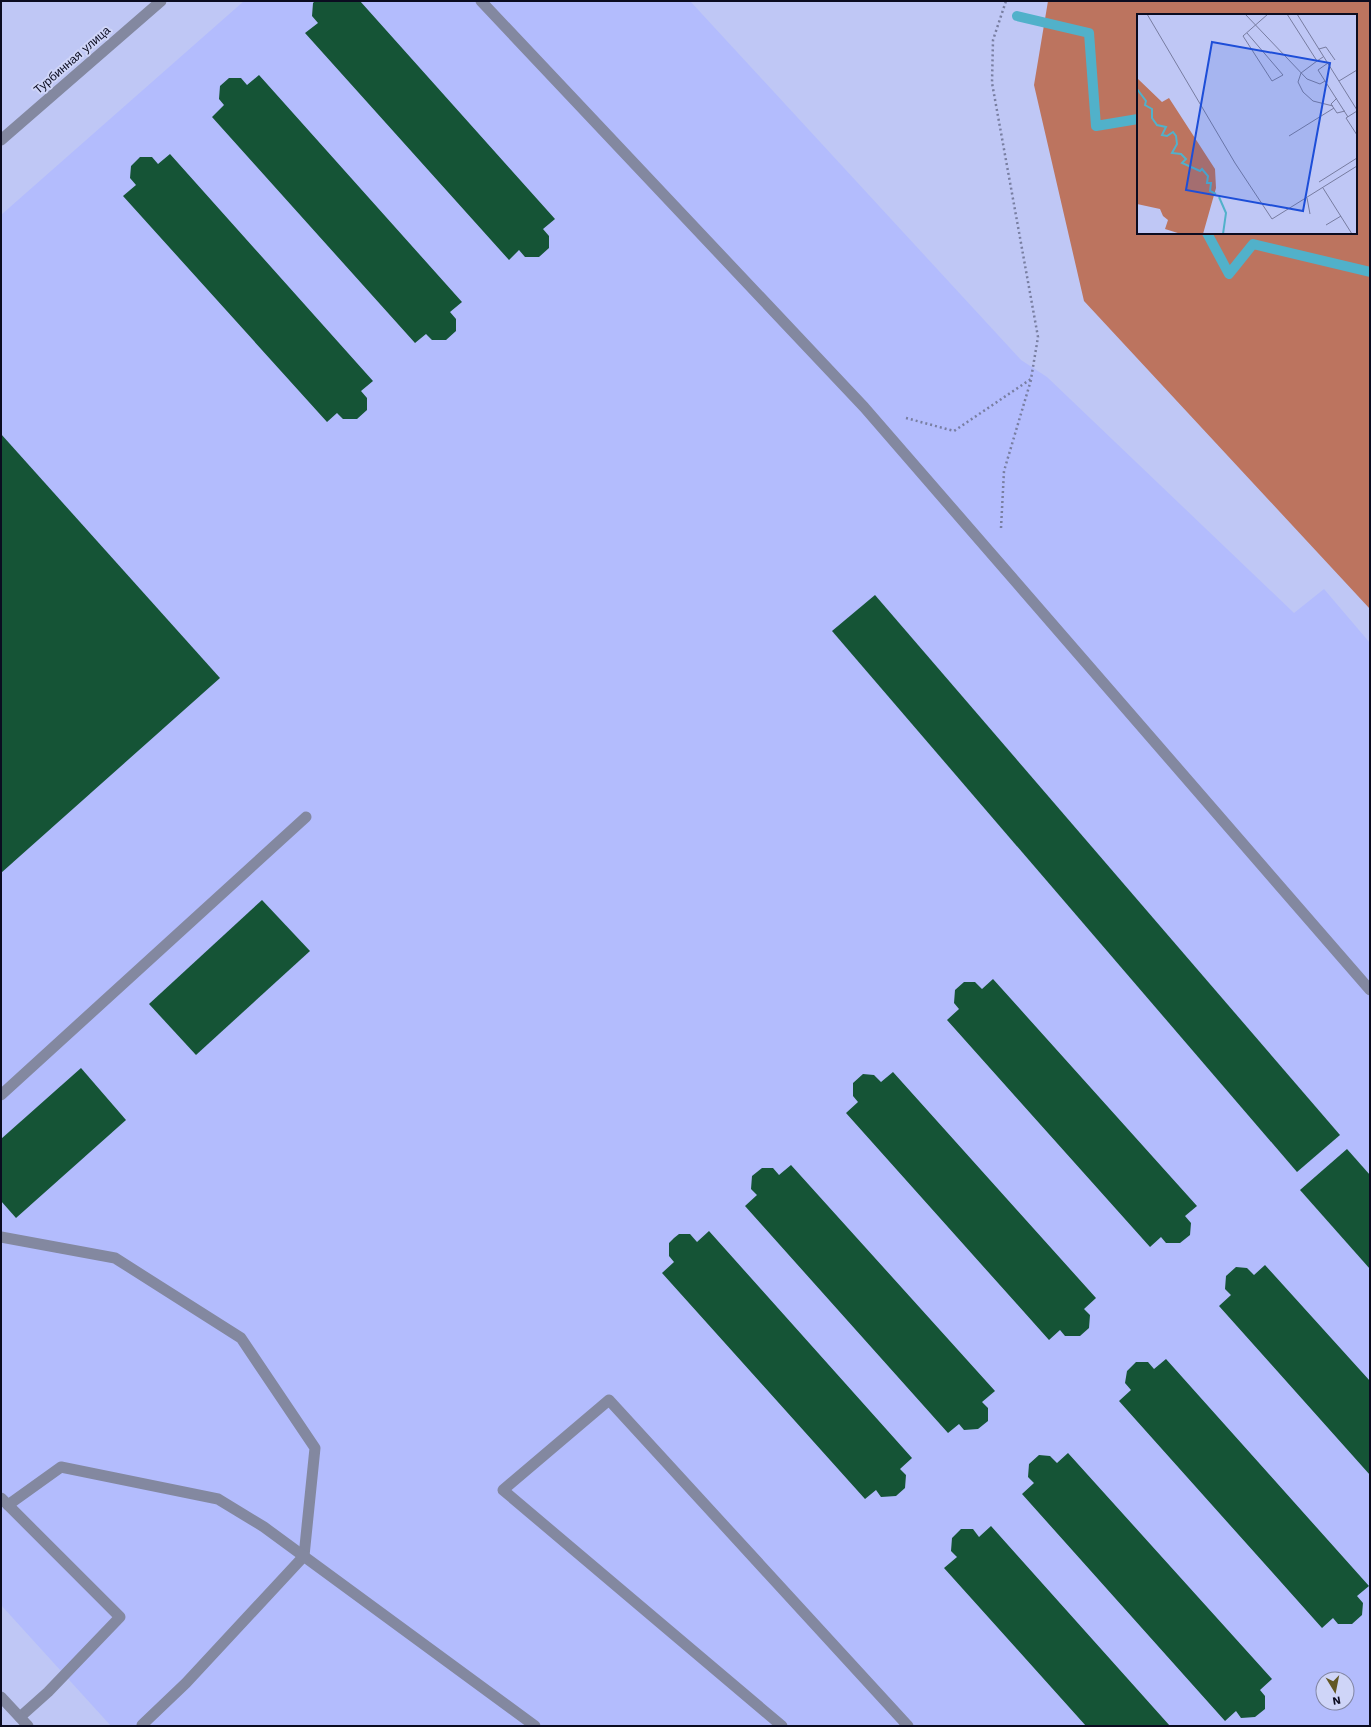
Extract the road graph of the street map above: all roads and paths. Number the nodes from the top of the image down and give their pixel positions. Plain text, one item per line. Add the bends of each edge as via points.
1 (161, 1) edge
2 (480, 1) edge
3 (1006, 1) edge
4 (1, 140) edge
5 (1031, 379) junction
6 (902, 417) dead end
7 (999, 563) junction
8 (306, 817) dead end
9 (1370, 990) edge
10 (1, 1095) edge
11 (1, 1237) edge
12 (5, 1502) edge
13 (304, 1556) junction
14 (1, 1697) edge
15 (20, 1717) junction
16 (28, 1726) edge
17 (142, 1726) edge
18 (535, 1726) edge
19 (782, 1726) edge
20 (908, 1726) edge

1 - 4 street, Турбинная улица
2 - 7 street via 864,407
3 - 5 path via 993,40 992,83 1038,338
5 - 6 path via 954,431
5 - 7 path via 1004,471
7 - 9 street
8 - 10 street
11 - 13 street via 115,1258 241,1338 315,1448
12 - 13 street via 61,1467 218,1500 264,1527
12 - 15 street via 120,1617 48,1692
13 - 17 street via 186,1683
13 - 18 street
14 - 15 street
15 - 16 street
19 - 20 street via 503,1490 609,1400

